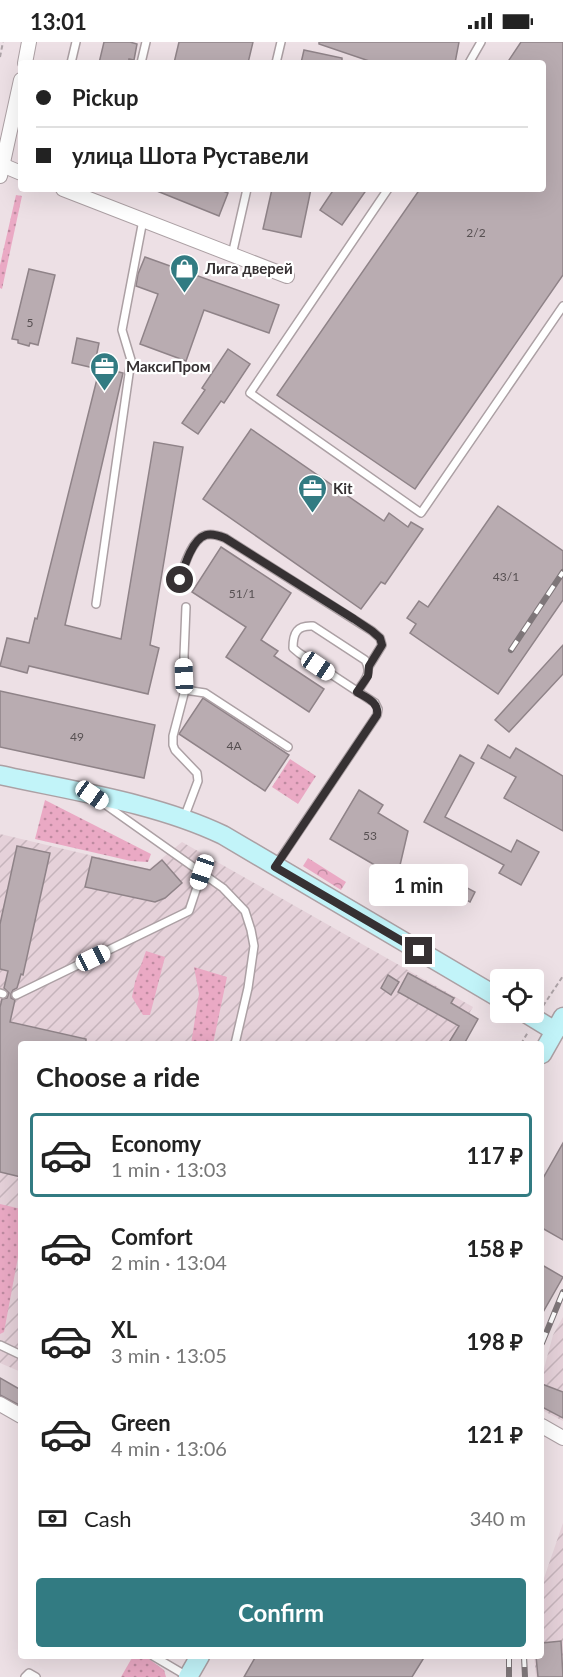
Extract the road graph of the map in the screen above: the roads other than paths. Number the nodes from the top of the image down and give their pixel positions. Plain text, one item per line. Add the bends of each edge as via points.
1 (29, 42) edge
2 (76, 42) edge
3 (146, 42) edge
4 (281, 42) edge
5 (481, 42) edge
6 (26, 60) edge
7 (72, 60) edge
8 (142, 60) edge
9 (277, 60) edge
10 (471, 60) edge
11 (18, 93) edge
12 (1, 166) edge
13 (18, 172) edge
14 (71, 192) edge
15 (246, 192) edge
16 (386, 192) edge
17 (143, 220) junction
18 (232, 255) junction
19 (287, 276) dead end
20 (563, 306) edge
21 (180, 580) dead end
22 (96, 604) dead end
23 (186, 607) dead end
24 (369, 666) junction
25 (185, 690) junction
26 (357, 692) junction
27 (288, 747) dead end
28 (0, 775) edge
29 (92, 795) junction
30 (184, 819) junction
31 (275, 867) junction
32 (202, 872) junction
33 (490, 993) edge
34 (16, 995) dead end
35 (544, 1019) edge
36 (559, 1024) edge
37 (236, 1041) edge
38 (544, 1050) edge
39 (0, 1345) edge
40 (18, 1354) edge
41 (0, 1404) edge
42 (18, 1414) edge
43 (544, 1427) edge
44 (563, 1438) edge
45 (158, 1659) edge
46 (198, 1659) edge
47 (26, 1677) edge
48 (36, 1677) edge
49 (188, 1677) edge

1 - 6 street
2 - 7 lane
3 - 8 lane
4 - 9 lane
5 - 10 lane
11 - 12 street
12 - 13 street
14 - 17 street
15 - 18 lane
16 - 20 lane via 250,393 421,513
17 - 18 street
17 - 22 lane via 122,330 131,360
18 - 19 street
21 - 24 lane via 197,541 206,535 225,538 380,638 382,645
23 - 25 lane
24 - 26 lane via 368,676
24 - 26 lane via 313,626 298,630 293,638 293,648
25 - 27 lane via 205,693
25 - 30 lane via 173,745 197,773 198,781
26 - 31 lane via 375,703 377,715
28 - 29 street
29 - 30 street
29 - 32 lane
30 - 31 street via 223,835
31 - 33 street
32 - 34 lane via 189,911
32 - 37 lane via 236,900 245,911 251,930 254,946
35 - 36 street
36 - 38 street
39 - 40 lane
41 - 42 street
43 - 44 street
45 - 49 lane
46 - 49 street
47 - 48 lane via 29,1673

